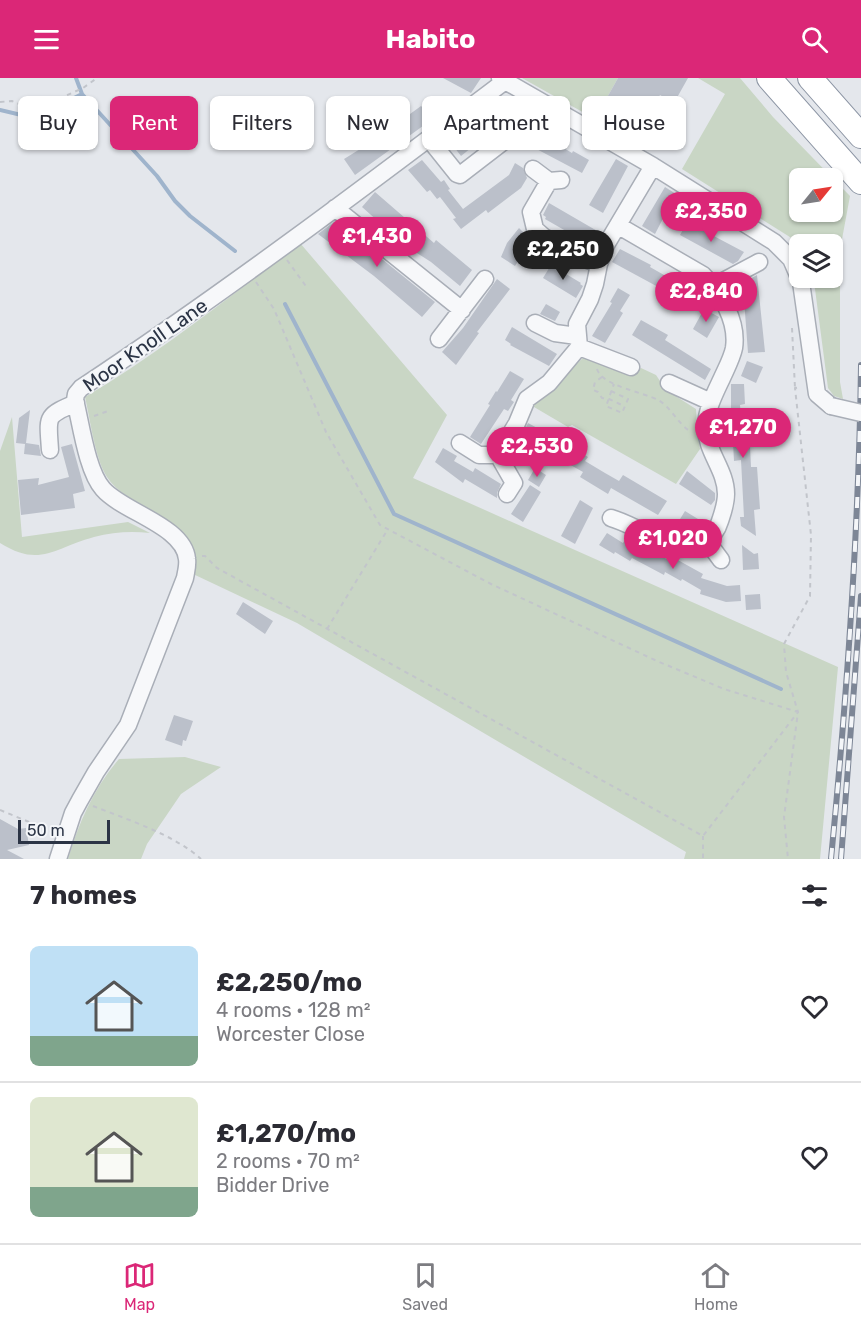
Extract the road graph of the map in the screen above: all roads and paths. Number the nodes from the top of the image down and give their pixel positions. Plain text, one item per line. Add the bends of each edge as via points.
1 (97, 78) edge
2 (769, 78) edge
3 (503, 80) edge
4 (815, 84) edge
5 (483, 96) edge
6 (0, 102) edge
7 (861, 136) edge
8 (422, 144) edge
9 (438, 150) edge
10 (492, 150) edge
11 (653, 166) junction
12 (533, 169) dead end
13 (861, 182) edge
14 (335, 208) junction
15 (619, 226) junction
16 (280, 249) junction
17 (759, 262) dead end
18 (599, 264) junction
19 (249, 273) junction
20 (485, 279) dead end
21 (714, 286) junction
22 (308, 290) dead end
23 (462, 310) junction
24 (535, 323) dead end
25 (439, 339) dead end
26 (578, 341) junction
27 (599, 354) junction
28 (631, 367) dead end
29 (602, 377) junction
30 (669, 383) dead end
31 (615, 384) junction
32 (816, 386) junction
33 (611, 391) junction
34 (609, 399) junction
35 (711, 402) junction
36 (76, 403) junction
37 (625, 407) junction
38 (861, 413) edge
39 (706, 435) junction
40 (460, 443) dead end
41 (50, 450) dead end
42 (498, 455) junction
43 (507, 494) dead end
44 (610, 518) dead end
45 (388, 529) junction
46 (707, 541) junction
47 (187, 559) junction
48 (721, 561) dead end
49 (327, 628) junction
50 (798, 712) junction
51 (80, 800) junction
52 (0, 810) edge
53 (703, 836) junction
54 (65, 837) junction
55 (703, 858) edge
56 (58, 859) edge
57 (201, 859) edge
58 (788, 859) edge

1 - 6 path via 34,110 12,101
2 - 13 highway
3 - 5 street, Moor Knoll Lane
3 - 11 street
4 - 7 highway
8 - 14 street, Moor Knoll Lane
9 - 10 street via 460,175
11 - 15 street
11 - 32 street via 774,242 791,259 801,282
12 - 18 street via 555,180 531,212 535,229 556,245
14 - 16 street, Moor Knoll Lane
14 - 23 street
15 - 18 street
15 - 21 street via 703,275
16 - 19 street, Moor Knoll Lane
16 - 22 path
17 - 21 street
18 - 26 street via 590,299 577,324
19 - 36 street, Moor Knoll Lane via 81,388
19 - 45 path via 274,309 326,432 380,525
20 - 23 street
21 - 35 street via 730,315 734,348
23 - 25 street
24 - 26 street
26 - 27 street
26 - 42 street via 549,383 527,399
27 - 28 street
27 - 29 path via 598,373
29 - 31 path
29 - 34 path via 593,390
30 - 35 street
31 - 33 path
31 - 39 path via 660,401 684,428
32 - 38 street, bridge via 817,394 831,406
32 - 50 path via 795,388 811,535 810,596 784,644 786,672
33 - 34 path
33 - 37 path via 628,399
34 - 37 path
34 - 37 path via 606,406 622,413
35 - 39 street
36 - 41 street via 52,414 48,420
36 - 47 street, Moor Knoll Lane via 94,474 102,489 173,535
39 - 46 street via 726,493 717,531
40 - 42 street via 479,455
42 - 43 street via 514,483
44 - 46 street via 678,546
45 - 49 path
45 - 50 path via 491,584 647,656 724,689
46 - 48 street
47 - 49 path via 205,556 217,568
47 - 51 street via 185,578 128,725
49 - 53 path
50 - 53 path
50 - 58 path via 784,818
51 - 54 street
51 - 57 path via 154,831
52 - 54 path
53 - 55 path
54 - 56 street

